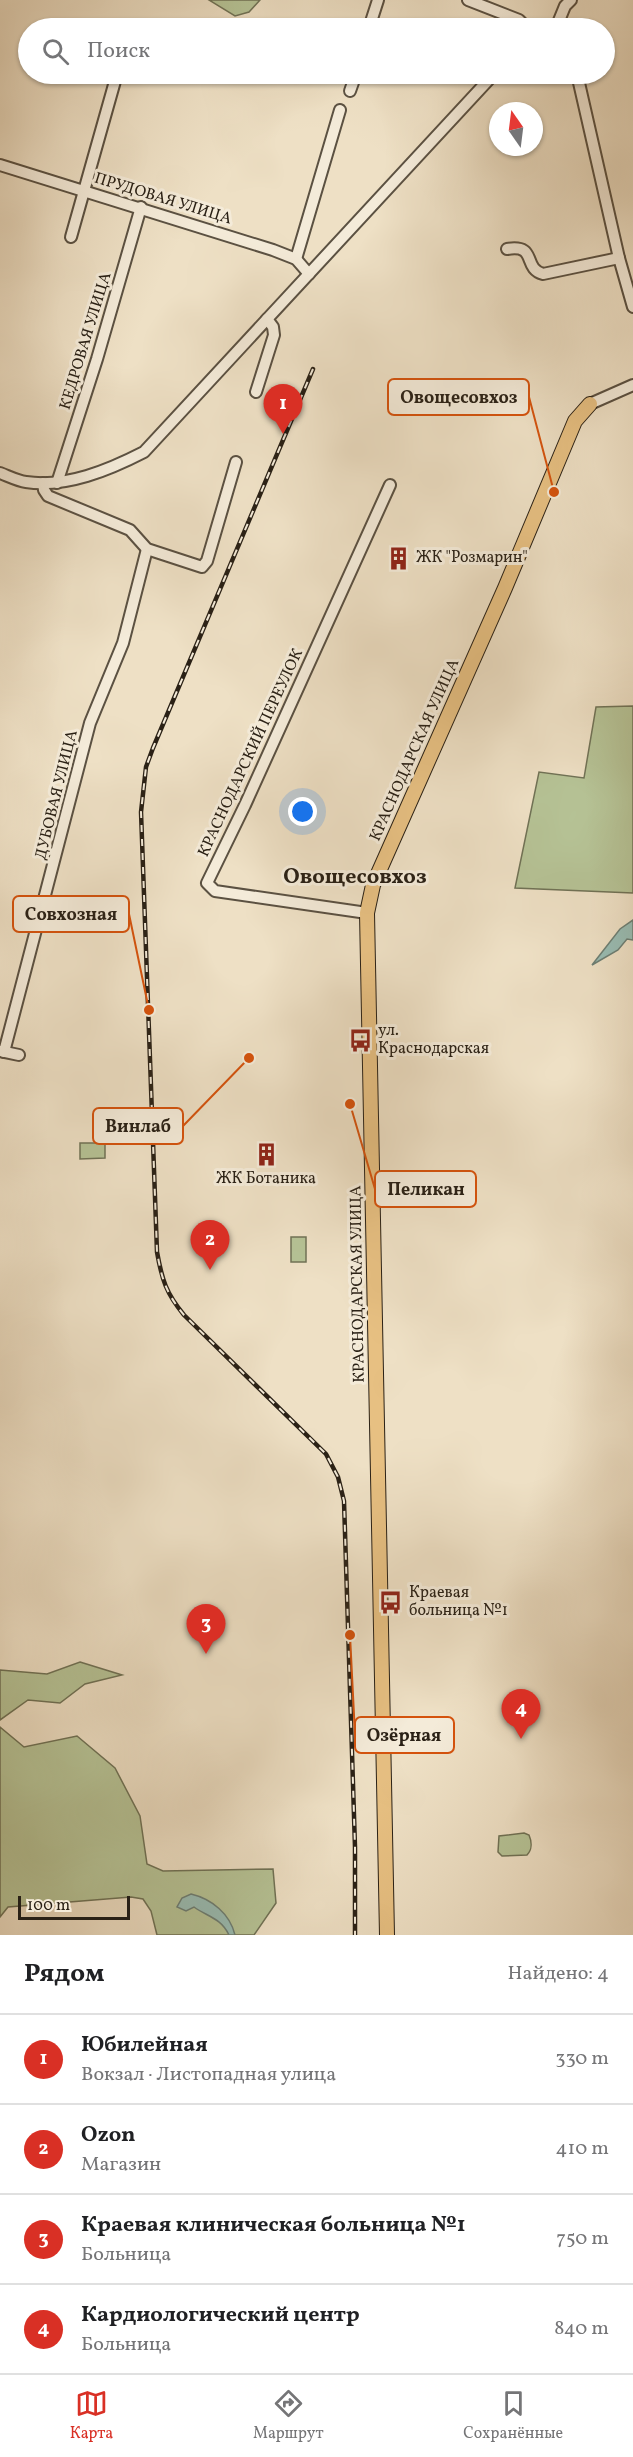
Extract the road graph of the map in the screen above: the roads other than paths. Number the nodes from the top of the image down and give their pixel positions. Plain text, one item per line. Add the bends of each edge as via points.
1 (378, 0) edge
2 (468, 0) edge
3 (571, 0) edge
4 (482, 3) edge
5 (372, 18) edge
6 (515, 18) edge
7 (560, 18) edge
8 (114, 84) edge
9 (353, 84) edge
10 (485, 84) edge
11 (579, 84) edge
12 (350, 92) dead end
13 (340, 110) dead end
14 (0, 165) edge
15 (85, 190) junction
16 (141, 207) junction
17 (70, 237) dead end
18 (507, 249) dead end
19 (619, 258) junction
20 (296, 259) junction
21 (309, 274) junction
22 (633, 307) edge
23 (267, 319) junction
24 (633, 385) edge
25 (255, 392) dead end
26 (590, 404) joint
27 (236, 462) dead end
28 (0, 472) edge
29 (43, 483) junction
30 (57, 483) junction
31 (390, 485) dead end
32 (147, 549) junction
33 (367, 913) junction
34 (2, 1051) edge
35 (19, 1054) dead end
36 (387, 1935) edge

1 - 5 street
2 - 4 street
3 - 7 street
4 - 6 street
8 - 15 street
9 - 12 street
10 - 21 street
11 - 19 street
13 - 20 street
14 - 15 street, ПРУДОВАЯ УЛИЦА
15 - 16 street, ПРУДОВАЯ УЛИЦА
15 - 17 street
16 - 20 street, ПРУДОВАЯ УЛИЦА
16 - 30 street, КЕДРОВАЯ УЛИЦА
18 - 19 street via 522,248 534,269 543,273
19 - 22 street
20 - 21 street, ПРУДОВАЯ УЛИЦА
21 - 23 street
23 - 25 street via 274,335
23 - 30 street via 144,452
24 - 26 street, КРАСНОДАРСКАЯ УЛИЦА
26 - 33 main road, КРАСНОДАРСКАЯ УЛИЦА via 575,421 373,885
27 - 32 street via 202,567
28 - 29 street via 24,482
29 - 30 street
29 - 32 street via 48,496 129,530
31 - 33 street, КРАСНОДАРСКИЙ ПЕРЕУЛОК via 207,883 215,891
32 - 34 street, ДУБОВАЯ УЛИЦА via 123,643 90,723
33 - 36 main road, КРАСНОДАРСКАЯ УЛИЦА
34 - 35 street

